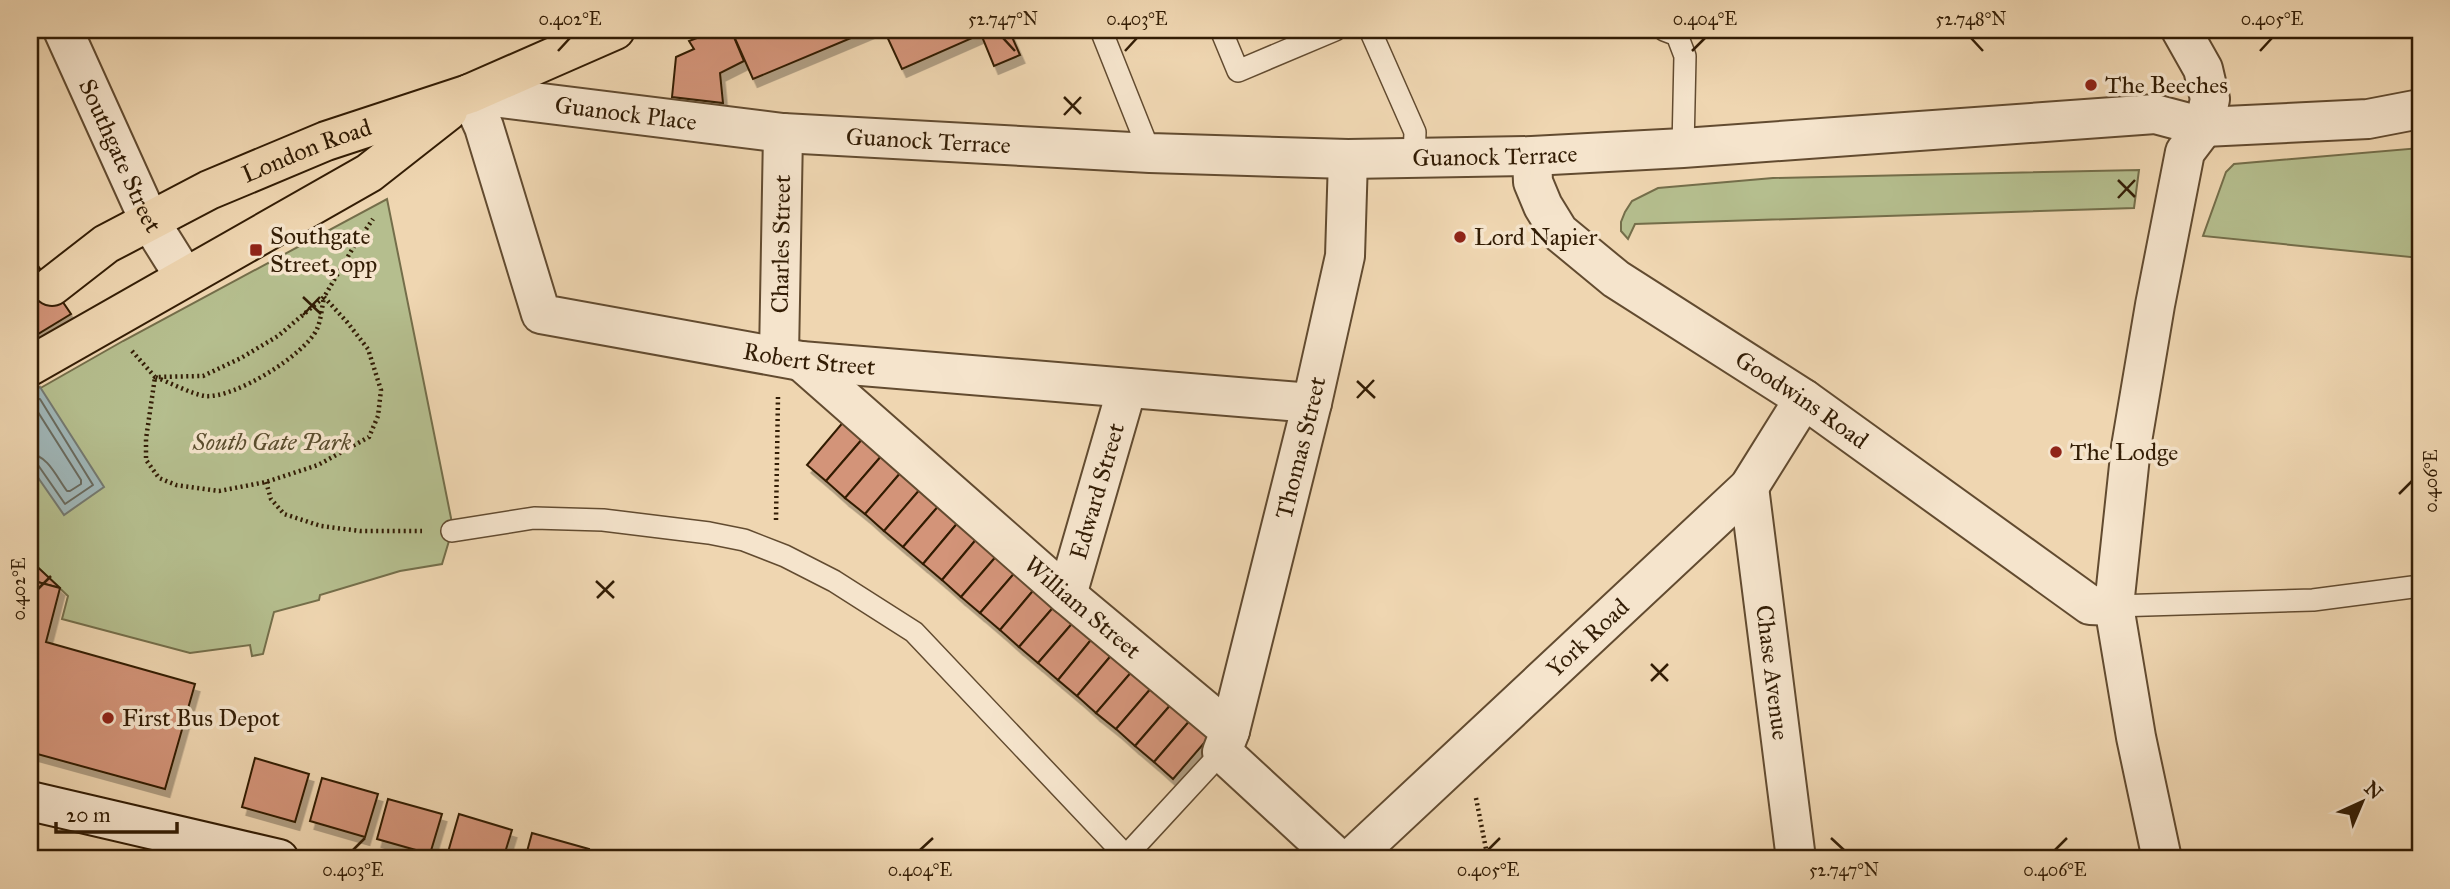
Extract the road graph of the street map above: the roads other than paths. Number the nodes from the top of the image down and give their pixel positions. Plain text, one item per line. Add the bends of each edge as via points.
1 (63, 30) edge
2 (615, 30) edge
3 (1101, 30) edge
4 (1221, 30) edge
5 (1335, 30) edge
6 (1370, 30) edge
7 (2181, 30) edge
8 (1674, 32) edge
9 (469, 94) junction
10 (2420, 109) edge
11 (2204, 127) junction
12 (783, 133) junction
13 (1683, 148) junction
14 (1150, 153) junction
15 (1532, 156) junction
16 (1348, 159) junction
17 (1414, 159) junction
18 (149, 220) junction
19 (184, 276) junction
20 (52, 286) dead end
21 (790, 359) junction
22 (30, 366) edge
23 (1127, 387) junction
24 (1804, 399) junction
25 (1312, 403) junction
26 (1749, 487) junction
27 (452, 531) road end
28 (2420, 586) edge
29 (1067, 595) junction
30 (2115, 606) junction
31 (1226, 741) junction
32 (30, 801) edge
33 (279, 859) edge
34 (1338, 859) edge
35 (1351, 859) edge
36 (1796, 859) edge
37 (2162, 859) edge

1 - 18 street, Southgate Street
2 - 9 main road, London Road
3 - 14 lane
4 - 5 lane via 1238,71
6 - 17 lane via 1415,132
7 - 11 street via 2203,69 2210,99
8 - 13 lane via 1685,56
9 - 12 street, Guanock Place
9 - 18 main road, London Road via 326,141
9 - 19 main road, London Road via 369,173
9 - 21 street, Robert Street via 484,127 541,314
10 - 11 street, Guanock Terrace via 2368,119
11 - 13 street, Guanock Terrace via 2155,114
11 - 30 street via 2185,152 2155,305 2131,447
12 - 14 street, Guanock Terrace
12 - 21 street, Charles Street
13 - 15 street, Guanock Terrace
14 - 16 street, Guanock Terrace
15 - 17 street, Guanock Terrace
15 - 24 street, Goodwins Road via 1533,182 1559,232 1616,279
16 - 17 street, Guanock Terrace
16 - 25 street, Thomas Street via 1345,256
18 - 19 street, Southgate Street
18 - 20 main road, London Road via 106,244
19 - 22 main road, London Road
21 - 23 street, Robert Street
21 - 29 street, William Street
23 - 25 street, Robert Street
23 - 29 street, Edward Street
24 - 26 street, York Road
24 - 30 street, Goodwins Road via 2090,605
25 - 31 street, Thomas Street
26 - 35 street, York Road
26 - 36 street, Chase Avenue
27 - 31 lane via 534,518 603,520 709,533 776,552 834,581 914,632 1126,856
28 - 30 lane via 2313,600
29 - 31 street, William Street
30 - 37 street
31 - 34 street, William Street
32 - 33 street

